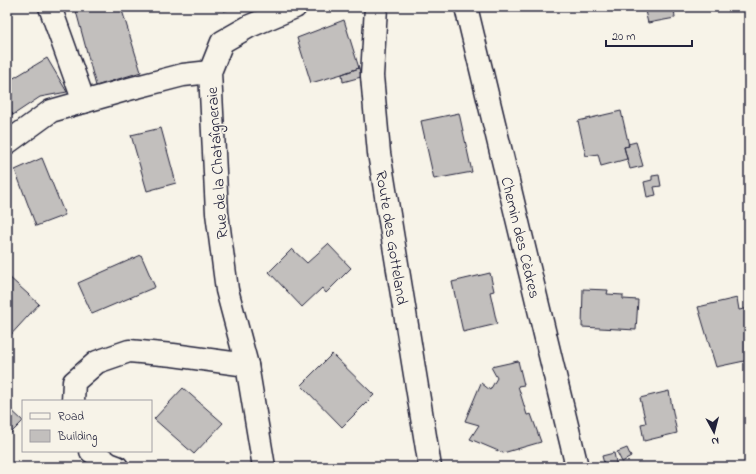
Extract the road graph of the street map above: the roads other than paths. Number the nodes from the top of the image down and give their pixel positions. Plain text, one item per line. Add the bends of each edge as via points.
1 (50, 7) edge
2 (295, 7) edge
3 (376, 7) edge
4 (466, 7) edge
5 (210, 72) junction
6 (84, 102) junction
7 (7, 143) edge
8 (248, 365) junction
9 (73, 400) edge
10 (92, 452) edge
11 (117, 467) edge
12 (264, 467) edge
13 (430, 467) edge
14 (577, 467) edge

1 - 6 street
2 - 5 street, Rue de la Chataîgneraie via 250,26 222,42
3 - 13 street, Route des Gotteland via 372,76 379,153
4 - 14 street, Chemin des Cèdres
5 - 6 street via 183,75
5 - 8 street, Rue de la Chataîgneraie via 217,213 224,267 227,290
6 - 7 street via 52,111
8 - 9 street via 129,351 96,362 74,382
8 - 12 street, Rue de la Chataîgneraie
10 - 11 street

